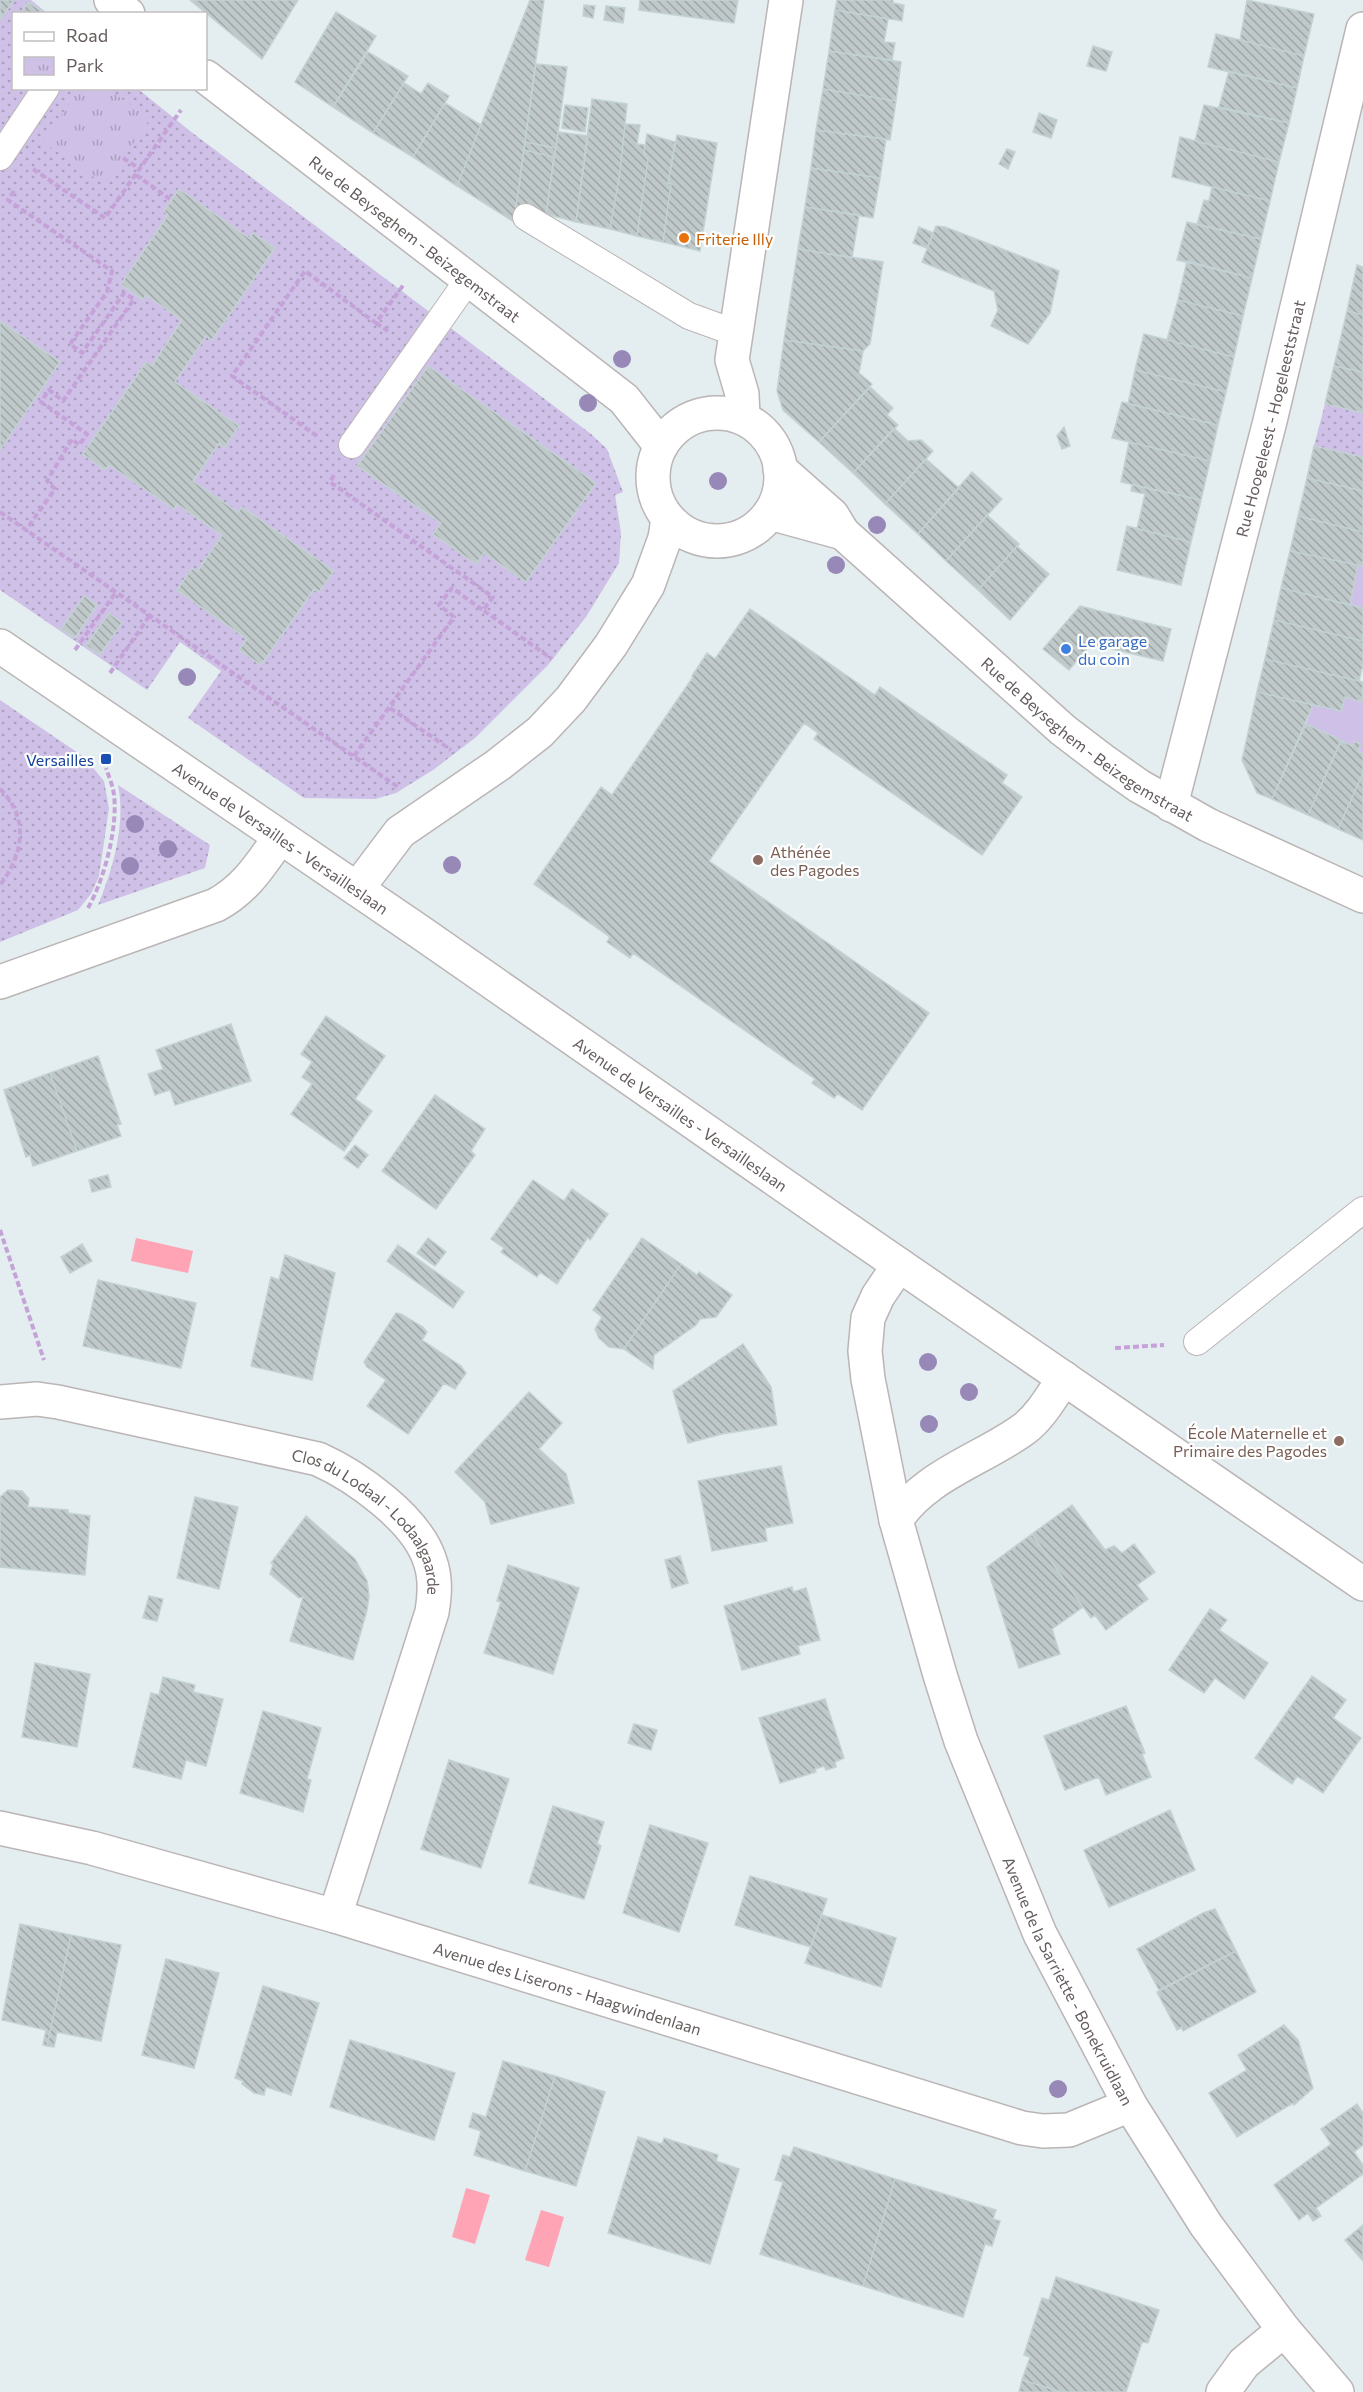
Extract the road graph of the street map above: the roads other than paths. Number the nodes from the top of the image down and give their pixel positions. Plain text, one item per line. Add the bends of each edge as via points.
1 (111, 0) edge
2 (786, 0) edge
3 (126, 12) edge
4 (1363, 29) edge
5 (207, 77) edge
6 (45, 90) edge
7 (0, 157) edge
8 (526, 217) dead end
9 (468, 280) junction
10 (734, 346) junction
11 (743, 418) junction
12 (684, 428) junction
13 (352, 445) dead end
14 (780, 469) junction
15 (770, 513) junction
16 (668, 519) junction
17 (843, 533) junction
18 (709, 541) junction
19 (648, 585) junction
20 (0, 646) edge
21 (1171, 805) junction
22 (280, 837) junction
23 (357, 889) junction
24 (1363, 896) edge
25 (0, 982) edge
26 (1363, 1210) edge
27 (899, 1265) junction
28 (1197, 1342) road end
29 (1064, 1378) junction
30 (0, 1402) edge
31 (896, 1520) junction
32 (1363, 1584) edge
33 (0, 1828) edge
34 (335, 1916) junction
35 (1130, 2105) junction
36 (1284, 2330) junction
37 (1223, 2392) edge
38 (1337, 2392) edge

1 - 3 street
2 - 10 street
4 - 21 street, Rue Hoogeleest - Hogeleeststraat via 1270,421
5 - 9 street, Rue de Beyseghem - Beizegemstraat
6 - 7 lane
8 - 10 lane
9 - 12 street, Rue de Beyseghem - Beizegemstraat via 624,399 653,408
9 - 13 lane
10 - 11 street
10 - 12 street
11 - 12 street, Rue de Beyseghem - Beizegemstraat via 727,414
11 - 14 street, Rue de Beyseghem - Beizegemstraat via 761,431 774,448
12 - 16 street via 655,460 652,476 659,506
14 - 15 street, Rue de Beyseghem - Beizegemstraat via 781,484
14 - 17 street, Rue de Beyseghem - Beizegemstraat via 832,515
15 - 17 street, Rue de Beyseghem - Beizegemstraat
15 - 18 street, Rue de Beyseghem - Beizegemstraat via 744,536
16 - 18 street, Rue de Beyseghem - Beizegemstraat via 694,537
16 - 19 street
17 - 21 street, Rue de Beyseghem - Beizegemstraat via 1063,730
18 - 19 street via 684,555
19 - 23 street via 588,680 554,719 498,765 400,832
20 - 22 street, Avenue de Versailles - Versailleslaan
21 - 24 street, Rue de Beyseghem - Beizegemstraat
22 - 23 street, Avenue de Versailles - Versailleslaan
22 - 25 street via 253,876 216,905
23 - 27 street, Avenue de Versailles - Versailleslaan
26 - 28 lane
27 - 29 street, Avenue de Versailles - Versailleslaan
27 - 31 street, Avenue de la Sarriette - Bonekruidlaan via 868,1318 865,1351
29 - 31 street via 1033,1421 939,1480 908,1504
29 - 32 street, Avenue de Versailles - Versailleslaan
30 - 34 street, Clos du Lodaal - Lodaalgaarde via 58,1402 318,1459 355,1479 399,1516 420,1540 434,1573 432,1612
31 - 35 street, Avenue de la Sarriette - Bonekruidlaan via 961,1741 987,1806 1040,1934
33 - 34 street, Avenue des Liserons - Haagwindenlaan via 92,1848
34 - 35 street, Avenue des Liserons - Haagwindenlaan via 1022,2128 1069,2130
35 - 36 street, Avenue de la Sarriette - Bonekruidlaan via 1206,2225
36 - 37 street via 1244,2363
36 - 38 street, Avenue de la Sarriette - Bonekruidlaan

